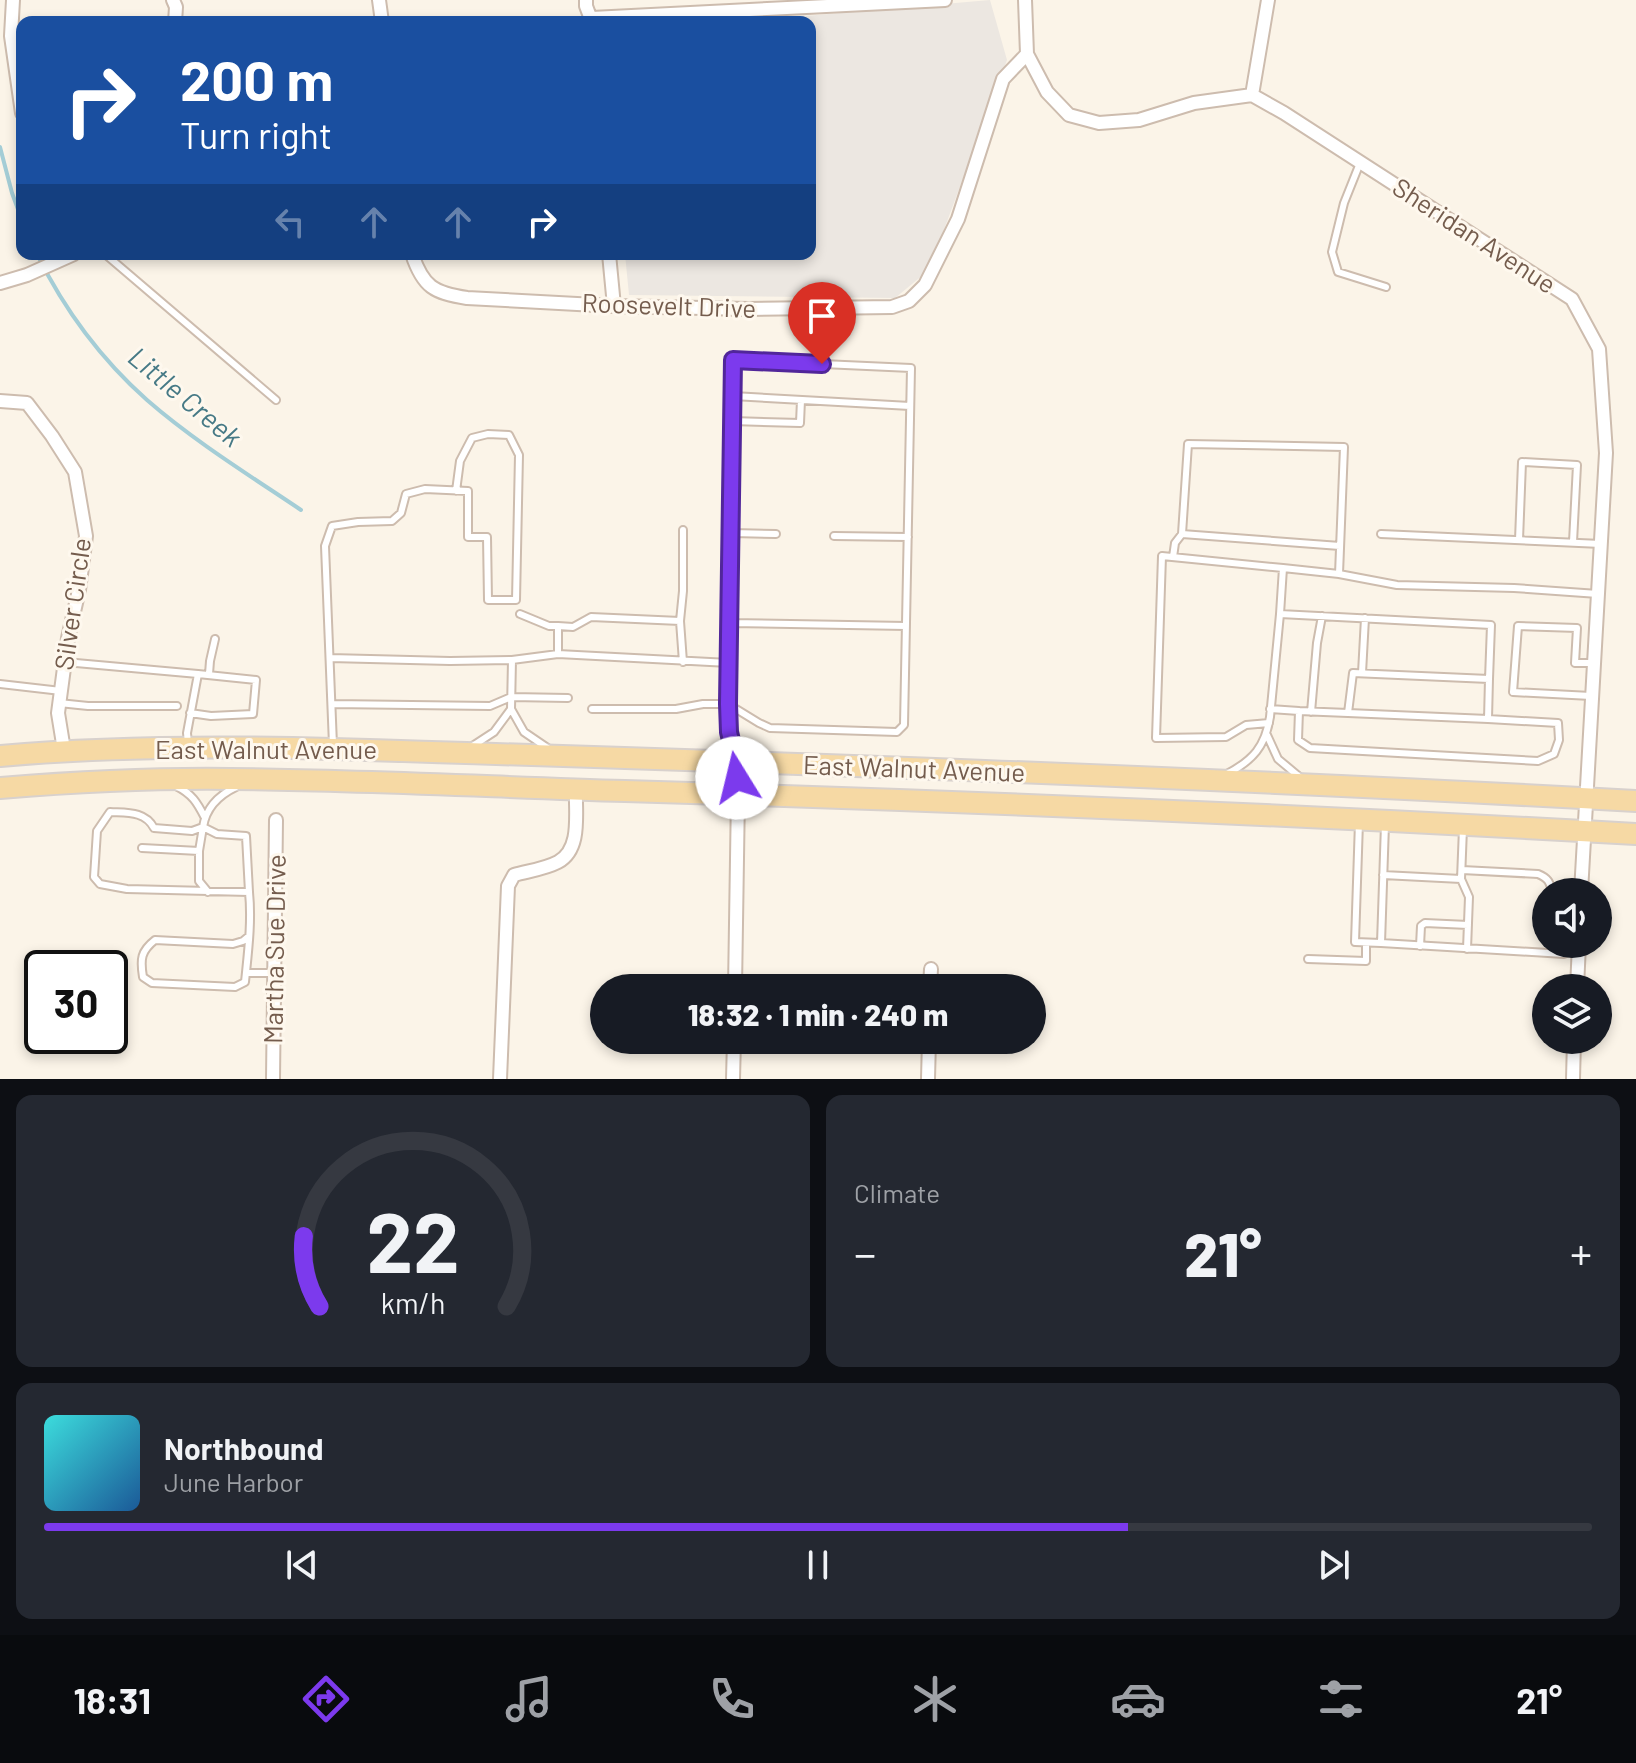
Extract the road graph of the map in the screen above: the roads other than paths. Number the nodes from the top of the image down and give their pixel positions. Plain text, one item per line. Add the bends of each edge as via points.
1 (13, 0) edge
2 (945, 0) edge
3 (1025, 0) edge
4 (1266, 0) edge
5 (663, 16) edge
6 (1027, 54) junction
7 (16, 77) edge
8 (1252, 95) junction
9 (1360, 163) junction
10 (58, 260) edge
11 (112, 260) edge
12 (414, 260) edge
13 (610, 260) edge
14 (0, 283) edge
15 (1386, 287) dead end
16 (614, 306) junction
17 (733, 396) junction
18 (276, 400) dead end
19 (801, 400) junction
20 (0, 401) edge
21 (910, 406) junction
22 (732, 421) junction
23 (456, 491) junction
24 (683, 530) dead end
25 (732, 533) junction
26 (776, 534) dead end
27 (1182, 534) junction
28 (1381, 534) dead end
29 (834, 536) dead end
30 (908, 537) junction
31 (1519, 540) junction
32 (1573, 542) junction
33 (1601, 544) junction
34 (1340, 546) junction
35 (1173, 557) junction
36 (1283, 568) junction
37 (1339, 574) junction
38 (1598, 594) junction
39 (520, 614) dead end
40 (1280, 614) junction
41 (1322, 616) junction
42 (1365, 618) junction
43 (680, 621) junction
44 (730, 623) junction
45 (558, 626) junction
46 (906, 626) junction
47 (215, 639) dead end
48 (558, 654) junction
49 (330, 658) junction
50 (512, 660) junction
51 (65, 662) junction
52 (683, 662) junction
53 (729, 663) junction
54 (1594, 663) junction
55 (1362, 673) junction
56 (198, 674) junction
57 (209, 674) junction
58 (1489, 679) junction
59 (0, 684) edge
60 (1592, 696) junction
61 (60, 697) junction
62 (511, 697) junction
63 (568, 698) dead end
64 (332, 704) junction
65 (728, 704) junction
66 (177, 706) dead end
67 (511, 709) junction
68 (592, 709) dead end
69 (1270, 709) junction
70 (1299, 711) junction
71 (1311, 712) junction
72 (190, 713) junction
73 (1348, 713) junction
74 (1488, 719) junction
75 (1269, 723) junction
76 (1267, 735) junction
77 (189, 748) junction
78 (333, 749) junction
79 (64, 750) junction
80 (463, 753) junction
81 (0, 756) edge
82 (557, 757) junction
83 (736, 762) junction
84 (257, 779) junction
85 (165, 780) junction
86 (1217, 780) junction
87 (1307, 784) junction
88 (0, 788) edge
89 (576, 790) junction
90 (738, 794) junction
91 (1585, 799) junction
92 (1636, 801) edge
93 (205, 818) junction
94 (1359, 819) junction
95 (276, 820) dead end
96 (1385, 820) junction
97 (1464, 825) junction
98 (203, 827) junction
99 (1584, 831) junction
100 (1636, 834) edge
101 (142, 848) dead end
102 (199, 851) junction
103 (1462, 870) junction
104 (1383, 875) junction
105 (1546, 878) edge
106 (1582, 878) edge
107 (1461, 879) junction
108 (208, 892) junction
109 (249, 892) junction
110 (1468, 925) junction
111 (249, 936) junction
112 (1366, 943) junction
113 (1381, 943) junction
114 (1420, 946) junction
115 (1467, 949) junction
116 (1532, 952) edge
117 (1308, 959) dead end
118 (931, 969) dead end
119 (246, 973) junction
120 (274, 973) junction
121 (735, 974) edge
122 (931, 974) edge
123 (734, 1054) edge
124 (929, 1054) edge
125 (1574, 1054) edge
126 (273, 1079) edge
127 (500, 1079) edge
128 (733, 1079) edge
129 (928, 1079) edge
130 (1573, 1079) edge

1 - 7 street
2 - 5 street
3 - 6 street
4 - 8 street
6 - 8 street via 1047,92 1069,115 1099,123 1139,120 1194,103
6 - 16 street, Roosevelt Drive via 1003,79 958,219 925,285 909,301 892,307 780,309
8 - 9 street, Sheridan Avenue
9 - 15 lane via 1332,252 1338,272
9 - 33 street, Sheridan Avenue via 1572,299 1599,349 1606,453
10 - 14 street
11 - 18 lane
12 - 16 street, Roosevelt Drive via 428,285 444,294
13 - 16 street
17 - 19 lane
17 - 21 lane via 733,360 911,368
17 - 22 lane
19 - 21 lane
19 - 22 lane via 800,423
20 - 51 street, Silver Circle via 27,403 75,472 86,536
21 - 30 lane
22 - 25 lane
23 - 23 lane via 468,491 468,537 487,537 488,600 516,600 519,455 509,435 472,438 460,461
23 - 49 lane via 406,494 401,513 392,521 332,526 325,546
24 - 43 lane
25 - 26 lane
25 - 44 lane
27 - 34 lane
27 - 34 lane via 1188,444 1344,447
27 - 35 lane
28 - 31 lane
29 - 30 lane
30 - 46 lane
31 - 32 lane
31 - 32 lane via 1522,462 1577,465
32 - 33 lane
33 - 38 street, Sheridan Avenue
34 - 37 lane
35 - 36 lane
35 - 75 lane via 1162,556 1156,738 1226,737 1246,725
36 - 37 lane
36 - 40 lane
37 - 38 lane via 1397,585
38 - 54 street, Sheridan Avenue
39 - 45 lane
40 - 41 lane
40 - 69 lane
41 - 42 lane
41 - 71 lane
42 - 55 lane
42 - 58 lane via 1491,625
43 - 45 lane via 591,617 573,627
43 - 52 lane
44 - 46 lane
44 - 53 lane
45 - 48 lane
46 - 65 lane via 904,725 897,732 770,728
47 - 57 lane
48 - 50 lane
48 - 52 lane
49 - 50 lane
49 - 64 lane
50 - 62 lane
51 - 56 lane
51 - 61 street, Silver Circle
52 - 53 lane
53 - 65 lane
54 - 60 street, Sheridan Avenue
54 - 60 lane via 1575,663 1577,628 1518,626 1513,692
55 - 58 lane
55 - 73 lane via 1353,673
56 - 57 lane
56 - 72 lane
57 - 72 lane via 256,680 253,714
58 - 74 lane
59 - 61 lane
60 - 91 street, Sheridan Avenue
61 - 66 lane via 88,706
61 - 79 street, Silver Circle
62 - 63 lane
62 - 64 lane via 490,706
62 - 67 lane
64 - 78 lane
65 - 68 lane
65 - 83 lane
67 - 80 lane via 494,732
67 - 82 lane via 524,732
69 - 70 lane
69 - 75 lane
70 - 71 lane
70 - 74 lane via 1298,740 1310,748 1538,761 1554,754 1558,723
71 - 73 lane
72 - 77 lane
73 - 74 lane
75 - 76 lane
76 - 86 lane via 1255,755
76 - 87 lane via 1278,759
77 - 78 main road, East Walnut Avenue
77 - 79 main road, East Walnut Avenue
78 - 80 main road, East Walnut Avenue
79 - 81 main road, East Walnut Avenue
80 - 82 main road, East Walnut Avenue
82 - 83 main road, East Walnut Avenue
83 - 86 main road, East Walnut Avenue
83 - 90 street
84 - 85 main road, East Walnut Avenue
84 - 89 main road, East Walnut Avenue
84 - 93 lane via 230,789
85 - 88 main road, East Walnut Avenue
85 - 93 lane via 189,793
86 - 87 main road, East Walnut Avenue
87 - 91 main road, East Walnut Avenue
89 - 90 main road, East Walnut Avenue
89 - 127 street via 574,844 567,855 514,875 508,886
90 - 94 main road, East Walnut Avenue
90 - 121 street
91 - 92 main road, East Walnut Avenue
91 - 99 street, Sheridan Avenue
93 - 98 lane
94 - 96 main road, East Walnut Avenue
94 - 112 lane via 1355,942
95 - 120 street, Martha Sue Drive
96 - 97 main road, East Walnut Avenue
96 - 104 lane
97 - 99 main road, East Walnut Avenue
97 - 103 lane
98 - 102 lane
98 - 108 lane via 154,828 138,814 110,812 97,831 94,877 100,884 127,889
98 - 109 lane via 246,836
99 - 100 main road, East Walnut Avenue
99 - 106 street, Sheridan Avenue
101 - 102 lane
102 - 108 lane via 199,881
103 - 105 lane
103 - 107 lane
104 - 107 lane
104 - 113 lane
107 - 110 lane via 1469,897
108 - 109 lane
109 - 111 lane
110 - 114 lane via 1425,923
110 - 115 lane
111 - 119 lane
111 - 119 lane via 233,944 155,940 145,948 141,965 143,977 152,983 235,987 245,982
112 - 113 lane
112 - 117 lane via 1366,961
113 - 114 lane
114 - 115 lane
115 - 116 lane
118 - 122 street
119 - 120 lane
120 - 126 street, Martha Sue Drive
123 - 128 street
124 - 129 street
125 - 130 street

